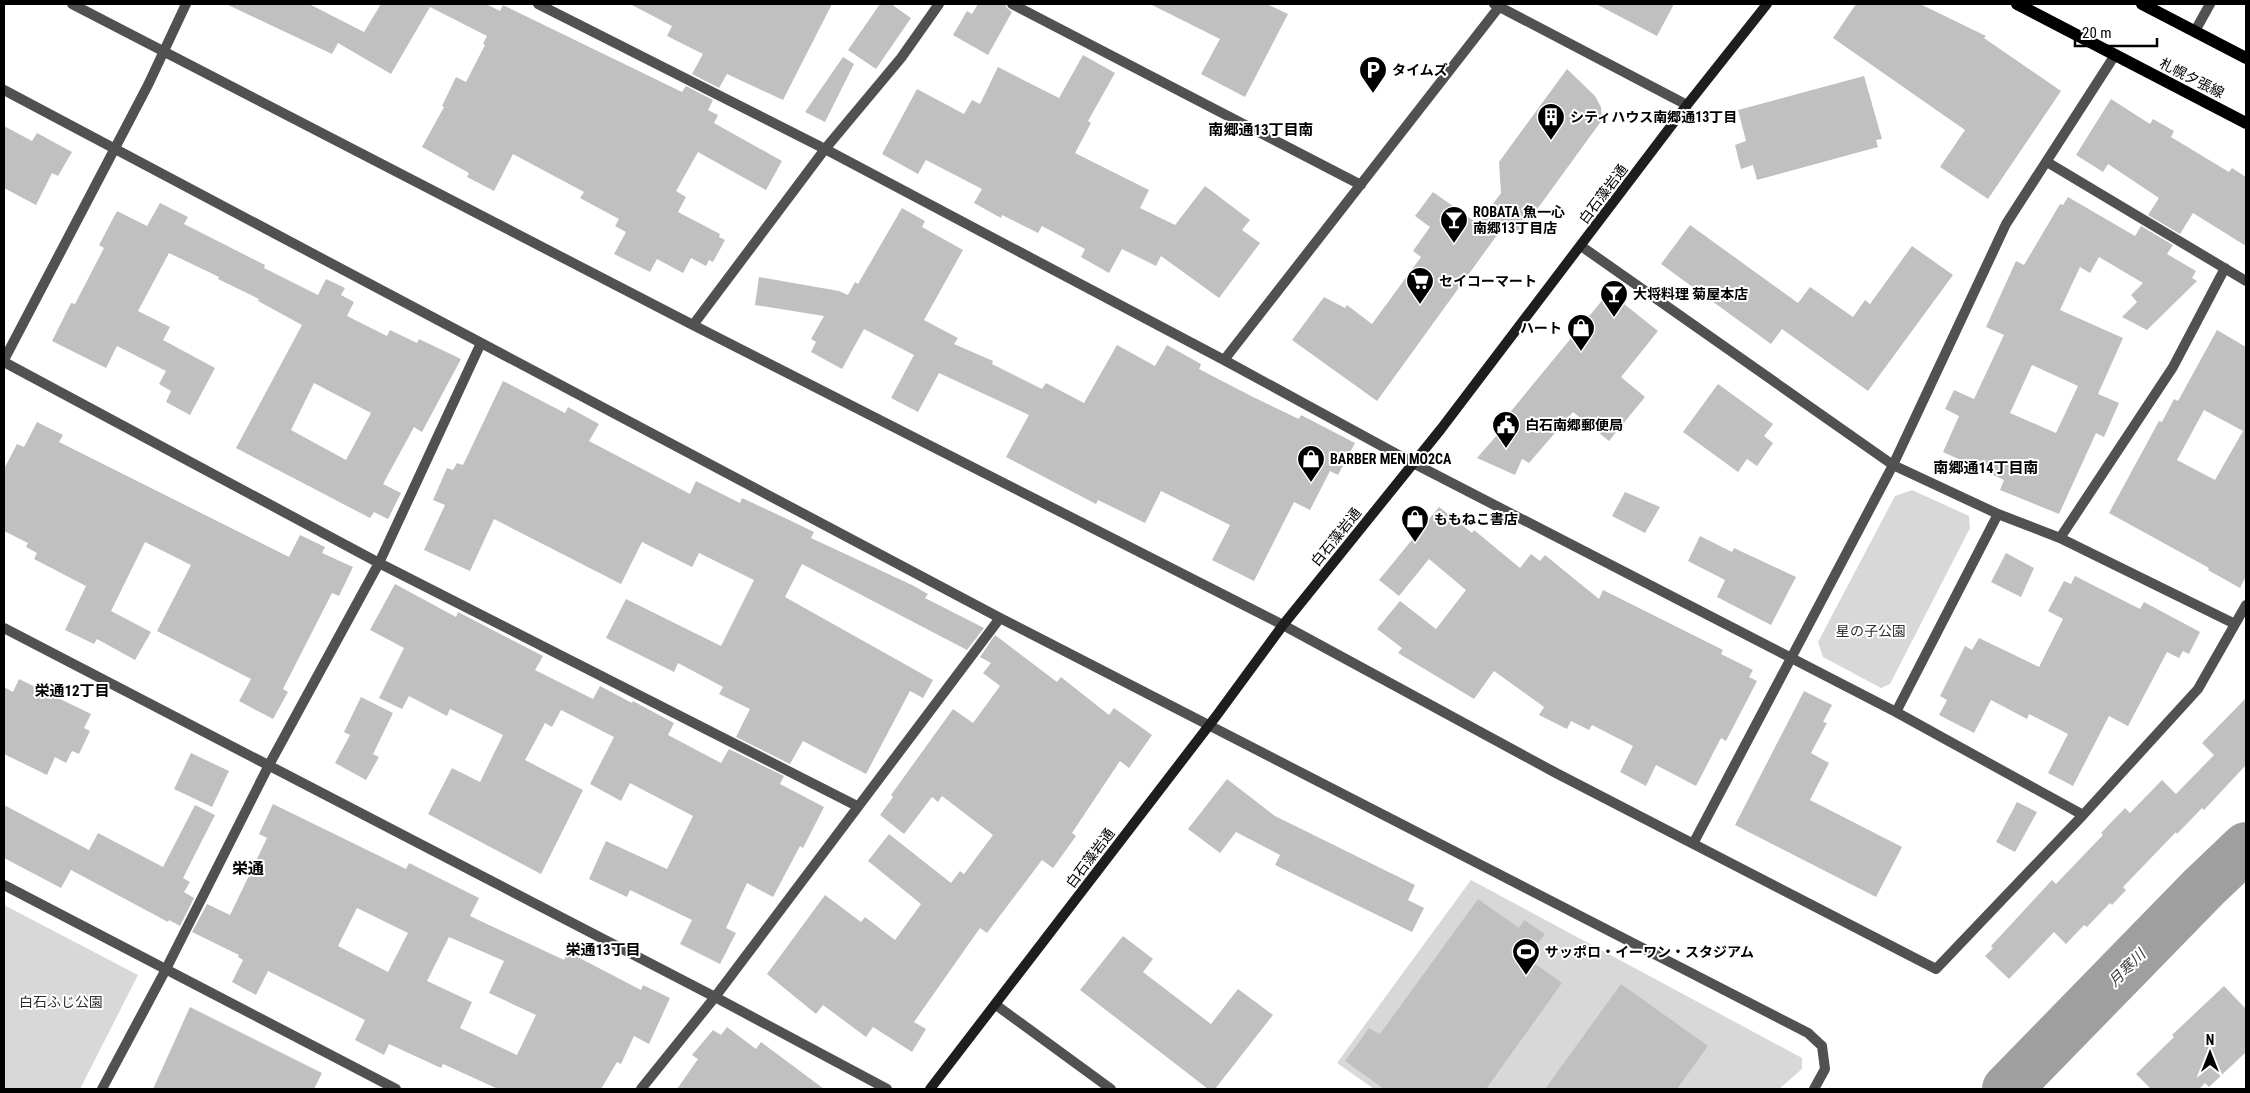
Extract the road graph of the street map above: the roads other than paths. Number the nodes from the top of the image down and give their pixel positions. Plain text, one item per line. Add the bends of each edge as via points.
1 (72, 4) edge
2 (186, 4) edge
3 (538, 4) edge
4 (939, 4) edge
5 (1012, 4) edge
6 (1767, 4) edge
7 (2017, 4) edge
8 (2142, 4) edge
9 (2210, 4) edge
10 (1496, 5) edge
11 (2195, 31) junction
12 (164, 50) junction
13 (2115, 55) junction
14 (2246, 58) edge
15 (4, 90) edge
16 (1687, 105) junction
17 (2246, 123) edge
18 (825, 149) junction
19 (114, 150) junction
20 (2047, 162) junction
21 (1361, 185) junction
22 (1581, 246) junction
23 (2225, 268) junction
24 (2246, 281) edge
25 (693, 325) junction
26 (481, 343) junction
27 (1224, 360) junction
28 (4, 361) edge
29 (1413, 464) junction
30 (1893, 465) junction
31 (1998, 514) junction
32 (2060, 538) junction
33 (379, 563) junction
34 (2246, 605) edge
35 (1000, 618) junction
36 (2235, 624) junction
37 (1283, 625) junction
38 (4, 628) edge
39 (1790, 660) junction
40 (1896, 712) junction
41 (1210, 724) junction
42 (269, 765) junction
43 (857, 806) junction
44 (2083, 815) junction
45 (1694, 842) junction
46 (4, 885) edge
47 (165, 971) junction
48 (714, 997) junction
49 (996, 1005) junction
50 (102, 1089) edge
51 (396, 1089) edge
52 (641, 1089) edge
53 (887, 1089) edge
54 (930, 1089) edge
55 (1111, 1089) edge
56 (1814, 1089) edge

1 - 12 street
2 - 12 street
3 - 18 street
4 - 18 street via 901,58
5 - 21 street
6 - 16 main road, 白石藻岩通
7 - 13 main road, 札幌夕張線
8 - 11 main road
9 - 11 street
10 - 16 street
10 - 21 street
11 - 14 main road
12 - 19 street
12 - 25 street
13 - 17 main road, 札幌夕張線
13 - 20 street
15 - 19 street
16 - 22 main road, 白石藻岩通
18 - 25 street
18 - 27 street
19 - 26 street
19 - 28 street
20 - 23 street
20 - 30 street via 2006,224
21 - 27 street
22 - 29 main road, 白石藻岩通
22 - 30 street
23 - 24 street
23 - 32 street via 2173,367
25 - 37 street
26 - 33 street
26 - 35 street
27 - 29 street
28 - 33 street
29 - 37 main road, 白石藻岩通
29 - 39 street
30 - 31 street
30 - 39 street
31 - 32 street
31 - 40 street
32 - 36 street
33 - 42 street
33 - 43 street
34 - 36 street
35 - 41 street
35 - 43 street
36 - 44 street via 2198,689
37 - 41 main road, 白石藻岩通
37 - 45 street via 1556,773
38 - 42 street
39 - 40 street
39 - 45 street
40 - 44 street
41 - 49 main road, 白石藻岩通
41 - 56 street via 1808,1033 1822,1046 1825,1069
42 - 47 street
42 - 48 street
43 - 48 street
44 - 45 street via 1936,969
46 - 47 street
47 - 50 street
47 - 51 street
48 - 52 street
48 - 53 street
49 - 54 main road, 白石藻岩通
49 - 55 street

